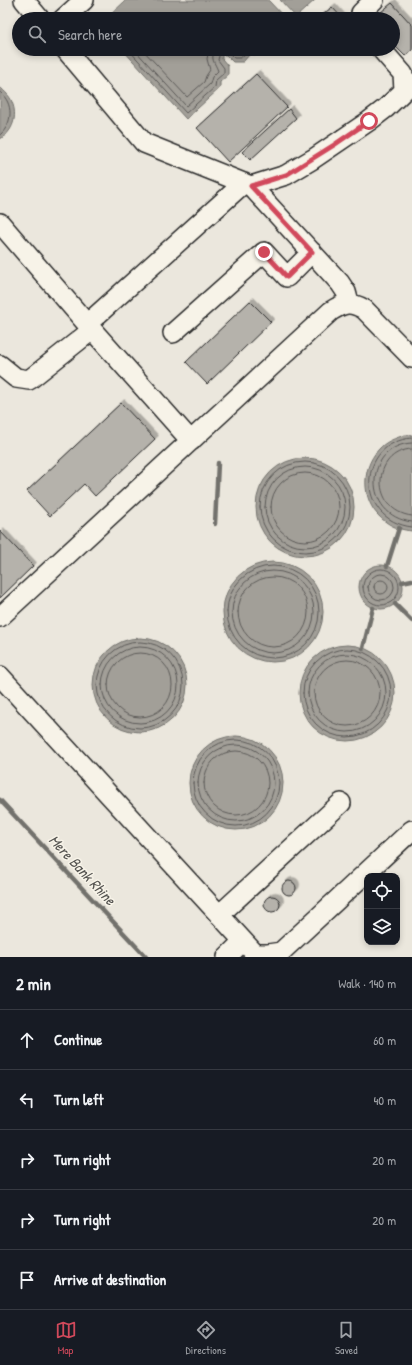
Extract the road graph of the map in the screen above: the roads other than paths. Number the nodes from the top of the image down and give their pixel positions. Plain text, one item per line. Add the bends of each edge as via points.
1 (24, 0) edge
2 (84, 0) edge
3 (374, 0) edge
4 (34, 12) edge
5 (71, 12) edge
6 (362, 12) edge
7 (71, 56) edge
8 (388, 56) edge
9 (408, 86) edge
10 (247, 184) junction
11 (0, 223) edge
12 (312, 252) junction
13 (349, 303) junction
14 (89, 327) junction
15 (173, 333) dead end
16 (412, 358) edge
17 (0, 365) edge
18 (190, 441) junction
19 (0, 617) edge
20 (0, 676) edge
21 (341, 803) dead end
22 (412, 830) edge
23 (219, 915) junction
24 (252, 951) edge
25 (227, 957) edge

1 - 4 lane
2 - 5 lane
3 - 6 lane
7 - 10 lane via 144,142
8 - 9 lane via 403,74
9 - 10 lane via 386,108 313,159 286,175
10 - 12 lane
10 - 14 lane
11 - 14 lane
12 - 13 lane via 340,283
12 - 15 lane via 287,277 264,252
13 - 16 lane via 364,309
13 - 18 lane via 330,311
14 - 17 lane via 29,380 16,378
14 - 18 lane
18 - 19 lane
20 - 23 lane
21 - 23 lane
22 - 24 lane via 281,952 268,954
23 - 24 lane
24 - 25 lane

